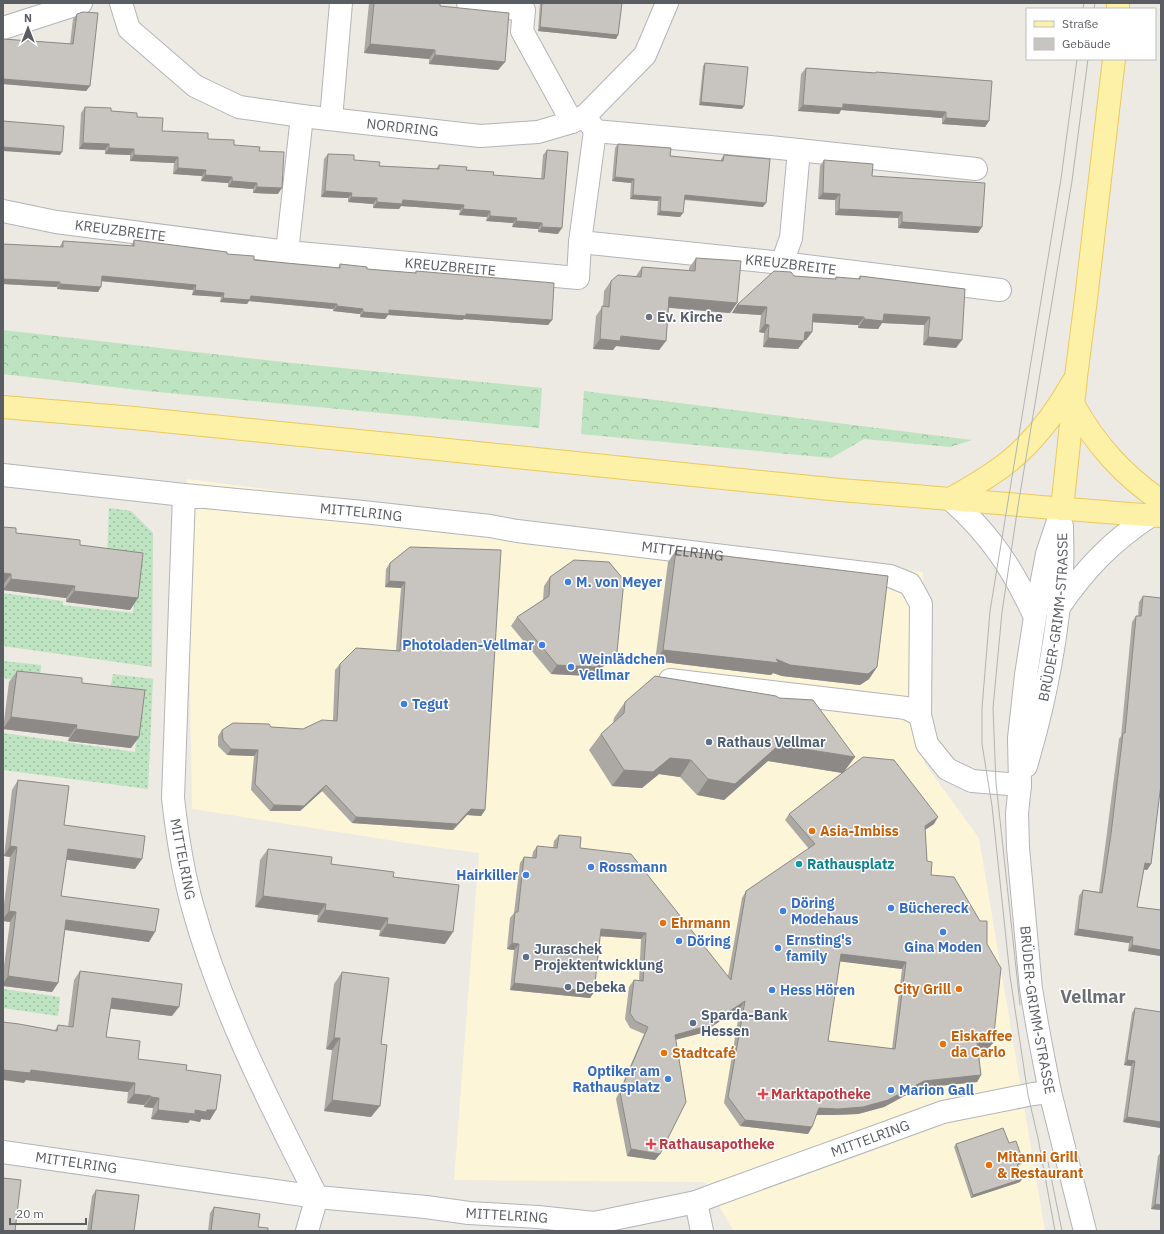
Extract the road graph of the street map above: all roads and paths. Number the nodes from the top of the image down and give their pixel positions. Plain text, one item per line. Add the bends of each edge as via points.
1 (81, 3) edge
2 (121, 3) edge
3 (340, 3) edge
4 (468, 3) edge
5 (667, 3) edge
6 (3, 28) edge
7 (1114, 60) edge
8 (302, 116) junction
9 (331, 119) junction
10 (584, 123) junction
11 (799, 150) junction
12 (976, 169) dead end
13 (3, 211) edge
14 (580, 242) junction
15 (287, 252) junction
16 (782, 263) junction
17 (1000, 290) dead end
18 (1076, 377) junction
19 (1074, 404) junction
20 (3, 407) edge
21 (3, 475) edge
22 (184, 495) junction
23 (950, 499) junction
24 (1062, 509) junction
25 (1157, 511) edge
26 (1059, 608) junction
27 (1035, 618) junction
28 (670, 680) edge
29 (920, 715) junction
30 (1020, 784) junction
31 (1050, 1092) junction
32 (3, 1152) edge
33 (317, 1197) junction
34 (696, 1202) junction
35 (308, 1231) edge
36 (702, 1231) edge
37 (1085, 1231) edge

1 - 6 street
2 - 8 street, NORDRING via 129,29 195,86 239,107
3 - 9 street
4 - 10 street via 524,10 522,31
5 - 10 street, NORDRING via 645,55
7 - 18 main road
8 - 9 street, NORDRING
8 - 15 street
9 - 10 street, NORDRING via 480,136 538,132
10 - 11 street
10 - 14 street, KREUZBREITE
11 - 12 street
11 - 16 street via 791,238
13 - 15 street, KREUZBREITE via 56,222
14 - 15 street, KREUZBREITE via 578,278
14 - 16 street, KREUZBREITE
16 - 17 street, KREUZBREITE
18 - 19 main road
18 - 23 main road via 1047,423 1022,449 1001,468
19 - 24 main road
19 - 25 main road via 1108,456 1144,490
20 - 23 main road
21 - 22 street, MITTELRING
22 - 29 street, MITTELRING via 490,526 890,576 910,584 921,604
22 - 33 street, MITTELRING via 173,798 177,832 192,907 216,979 274,1112
23 - 24 main road
23 - 27 street via 974,522 1004,559
24 - 25 main road
24 - 26 street, BRÜDER-GRIMM-STRASSE
24 - 27 street, BRÜDER-GRIMM-STRASSE via 1047,554
25 - 26 street via 1126,532 1101,554
26 - 30 street, BRÜDER-GRIMM-STRASSE via 1048,683 1037,731
27 - 30 street, BRÜDER-GRIMM-STRASSE via 1019,738
28 - 29 street via 906,708
29 - 30 street, MITTELRING via 927,744 946,769 972,781
30 - 31 street, BRÜDER-GRIMM-STRASSE via 1017,813 1018,848 1031,989
31 - 34 street, MITTELRING via 943,1112
31 - 37 street, BRÜDER-GRIMM-STRASSE
32 - 33 street, MITTELRING
33 - 34 street, MITTELRING via 594,1223
33 - 35 street
34 - 36 street

